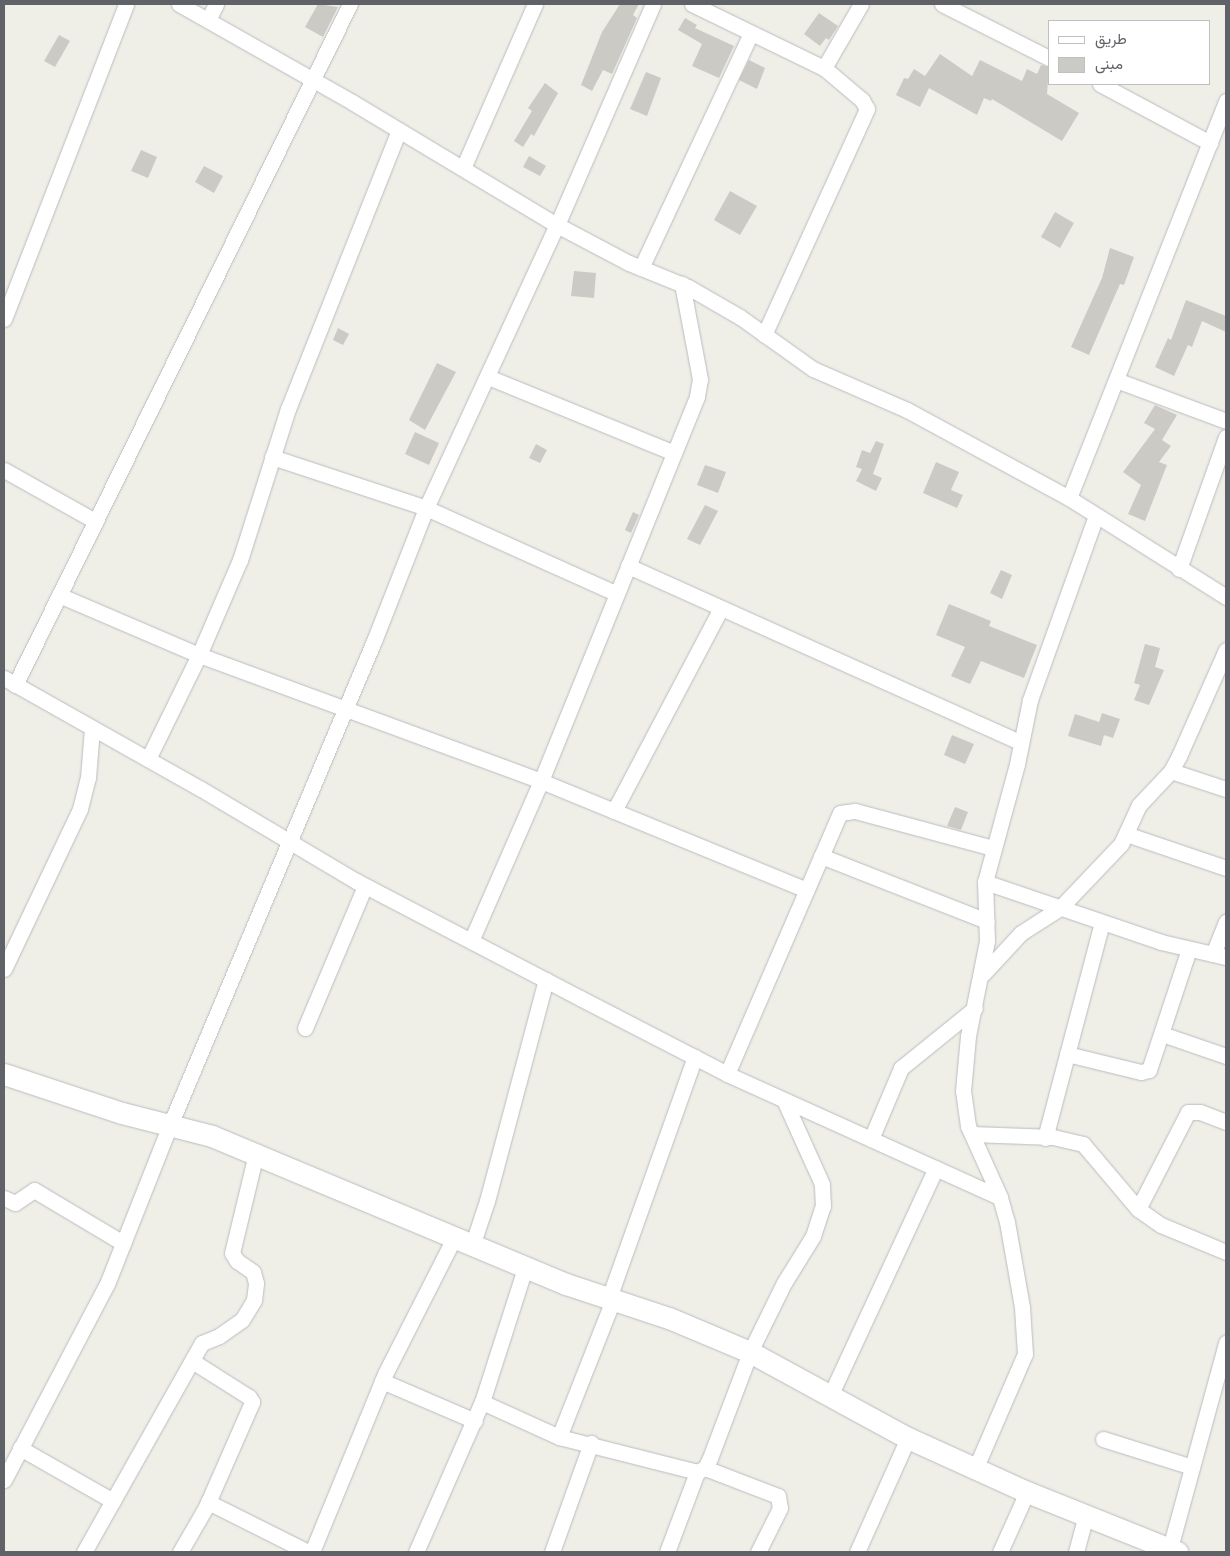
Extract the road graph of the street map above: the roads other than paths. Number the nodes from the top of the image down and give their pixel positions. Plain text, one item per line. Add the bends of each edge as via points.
1 (126, 4) edge
2 (180, 4) edge
3 (216, 4) edge
4 (350, 4) edge
5 (536, 4) edge
6 (653, 4) edge
7 (692, 4) edge
8 (861, 4) edge
9 (942, 4) edge
10 (208, 20) junction
11 (751, 33) junction
12 (1048, 57) edge
13 (824, 68) junction
14 (313, 80) junction
15 (1102, 85) edge
16 (1226, 101) edge
17 (398, 130) junction
18 (1210, 143) junction
19 (463, 168) junction
20 (557, 225) junction
21 (642, 268) junction
22 (682, 284) junction
23 (5, 313) edge
24 (764, 335) junction
25 (488, 377) junction
26 (1116, 380) junction
27 (1226, 421) edge
28 (1226, 436) edge
29 (674, 453) junction
30 (272, 457) junction
31 (4, 470) edge
32 (1069, 498) junction
33 (426, 508) junction
34 (1096, 516) junction
35 (96, 520) junction
36 (628, 566) junction
37 (1180, 569) junction
38 (617, 594) junction
39 (59, 595) junction
40 (1226, 597) edge
41 (721, 608) junction
42 (1226, 650) edge
43 (199, 655) junction
44 (9, 681) edge
45 (344, 710) junction
46 (92, 728) junction
47 (1021, 743) junction
48 (148, 759) junction
49 (1171, 771) junction
50 (541, 781) junction
51 (1226, 789) edge
52 (614, 811) junction
53 (1126, 834) junction
54 (288, 840) junction
55 (993, 848) junction
56 (822, 856) junction
57 (1226, 868) edge
58 (985, 882) junction
59 (365, 886) junction
60 (807, 890) junction
61 (1060, 908) junction
62 (987, 921) junction
63 (1226, 921) edge
64 (1102, 922) junction
65 (11, 937) edge
66 (471, 941) junction
67 (1190, 949) junction
68 (1219, 956) edge
69 (4, 969) edge
70 (982, 976) junction
71 (546, 980) junction
72 (975, 1008) junction
73 (306, 1028) dead end
74 (1162, 1034) junction
75 (1067, 1054) junction
76 (1226, 1056) edge
77 (695, 1057) junction
78 (4, 1074) edge
79 (727, 1074) junction
80 (784, 1100) junction
81 (1226, 1122) edge
82 (170, 1125) junction
83 (972, 1134) junction
84 (1045, 1138) junction
85 (871, 1139) junction
86 (256, 1154) junction
87 (936, 1168) junction
88 (1000, 1197) junction
89 (4, 1198) edge
90 (1138, 1209) junction
91 (463, 1242) junction
92 (123, 1243) junction
93 (1226, 1252) edge
94 (525, 1268) junction
95 (611, 1299) junction
96 (1226, 1343) edge
97 (750, 1352) junction
98 (192, 1361) junction
99 (382, 1381) junction
100 (830, 1396) junction
101 (482, 1402) junction
102 (475, 1421) junction
103 (559, 1437) junction
104 (908, 1438) junction
105 (1103, 1439) dead end
106 (591, 1443) junction
107 (20, 1448) junction
108 (8, 1460) edge
109 (976, 1467) junction
110 (1192, 1467) junction
111 (701, 1470) junction
112 (4, 1480) edge
113 (1027, 1492) junction
114 (113, 1500) junction
115 (208, 1502) junction
116 (1086, 1515) junction
117 (1174, 1550) edge
118 (84, 1552) edge
119 (180, 1552) edge
120 (310, 1552) edge
121 (416, 1552) edge
122 (552, 1552) edge
123 (668, 1552) edge
124 (758, 1552) edge
125 (857, 1552) edge
126 (1000, 1552) edge
127 (1076, 1552) edge

1 - 23 street
2 - 10 street
3 - 10 street
4 - 14 street
5 - 19 street
6 - 20 street
7 - 11 street
8 - 13 street
9 - 12 street
10 - 14 street
11 - 13 street
11 - 21 street
13 - 24 street via 862,100 867,114
14 - 17 street
14 - 35 street
15 - 18 street
16 - 18 street
17 - 19 street
17 - 30 street
18 - 26 street
19 - 20 street
20 - 21 street
20 - 25 street
21 - 22 street
22 - 24 street
22 - 29 street via 700,379 697,396
24 - 32 street via 824,375 907,410
25 - 29 street
25 - 33 street
26 - 27 street
26 - 32 street
28 - 37 street
29 - 36 street
30 - 33 street
30 - 43 street via 240,560
31 - 35 street
32 - 34 street
33 - 38 street
33 - 45 street
34 - 37 street
34 - 47 street via 1040,668
35 - 39 street
36 - 38 street
36 - 41 street
37 - 40 street
38 - 50 street
39 - 43 street
39 - 44 street
41 - 47 street
41 - 52 street
42 - 49 street
43 - 45 street
43 - 48 street
44 - 46 street
45 - 50 street
45 - 54 street
46 - 48 street
46 - 65 street via 88,778 80,809
47 - 55 street
48 - 54 street
49 - 51 street
49 - 53 street via 1139,806
50 - 52 street
50 - 66 street
52 - 60 street
53 - 57 street
53 - 61 street via 1121,844
54 - 59 street
54 - 82 street
55 - 56 street via 846,810 840,812
55 - 58 street
56 - 60 street
56 - 62 street
58 - 61 street
58 - 62 street
59 - 66 street
59 - 73 street
60 - 79 street
61 - 64 street
61 - 70 street via 1021,933
62 - 70 street
63 - 68 street
64 - 67 street
64 - 75 street
65 - 69 street
66 - 71 street
67 - 68 street
67 - 74 street
70 - 72 street
71 - 77 street
71 - 91 street via 487,1201
72 - 83 street via 963,1091
72 - 85 street via 901,1068
74 - 75 street via 1153,1063 1146,1072
74 - 76 street
75 - 84 street
77 - 79 street
77 - 95 street
78 - 82 street
79 - 80 street
80 - 85 street
80 - 97 street via 822,1184 823,1206 813,1236 784,1283
81 - 90 street via 1200,1112 1188,1112
82 - 86 street via 212,1136
82 - 92 street
83 - 84 street
83 - 88 street
84 - 90 street via 1083,1144
85 - 87 street
86 - 91 street
86 - 98 street via 232,1253 237,1261 254,1272 254,1300 242,1320 202,1343
87 - 88 street
87 - 100 street
88 - 109 street via 1022,1307 1025,1354
89 - 92 street via 15,1203 34,1190
90 - 93 street via 1161,1226
91 - 94 street
91 - 99 street
92 - 107 street via 107,1284
94 - 95 street
94 - 101 street
95 - 97 street via 669,1318
95 - 103 street
96 - 110 street
97 - 100 street
97 - 111 street
98 - 114 street
98 - 115 street via 252,1402
99 - 102 street
99 - 120 street
100 - 104 street
101 - 102 street
101 - 103 street
102 - 121 street
103 - 106 street
104 - 109 street
104 - 125 street
105 - 110 street
106 - 111 street
106 - 122 street
107 - 108 street
107 - 114 street
108 - 112 street
109 - 113 street
110 - 117 street
111 - 123 street
111 - 124 street via 778,1496 780,1508
113 - 116 street
113 - 126 street
114 - 118 street
115 - 119 street
115 - 120 street
116 - 117 street
116 - 127 street

